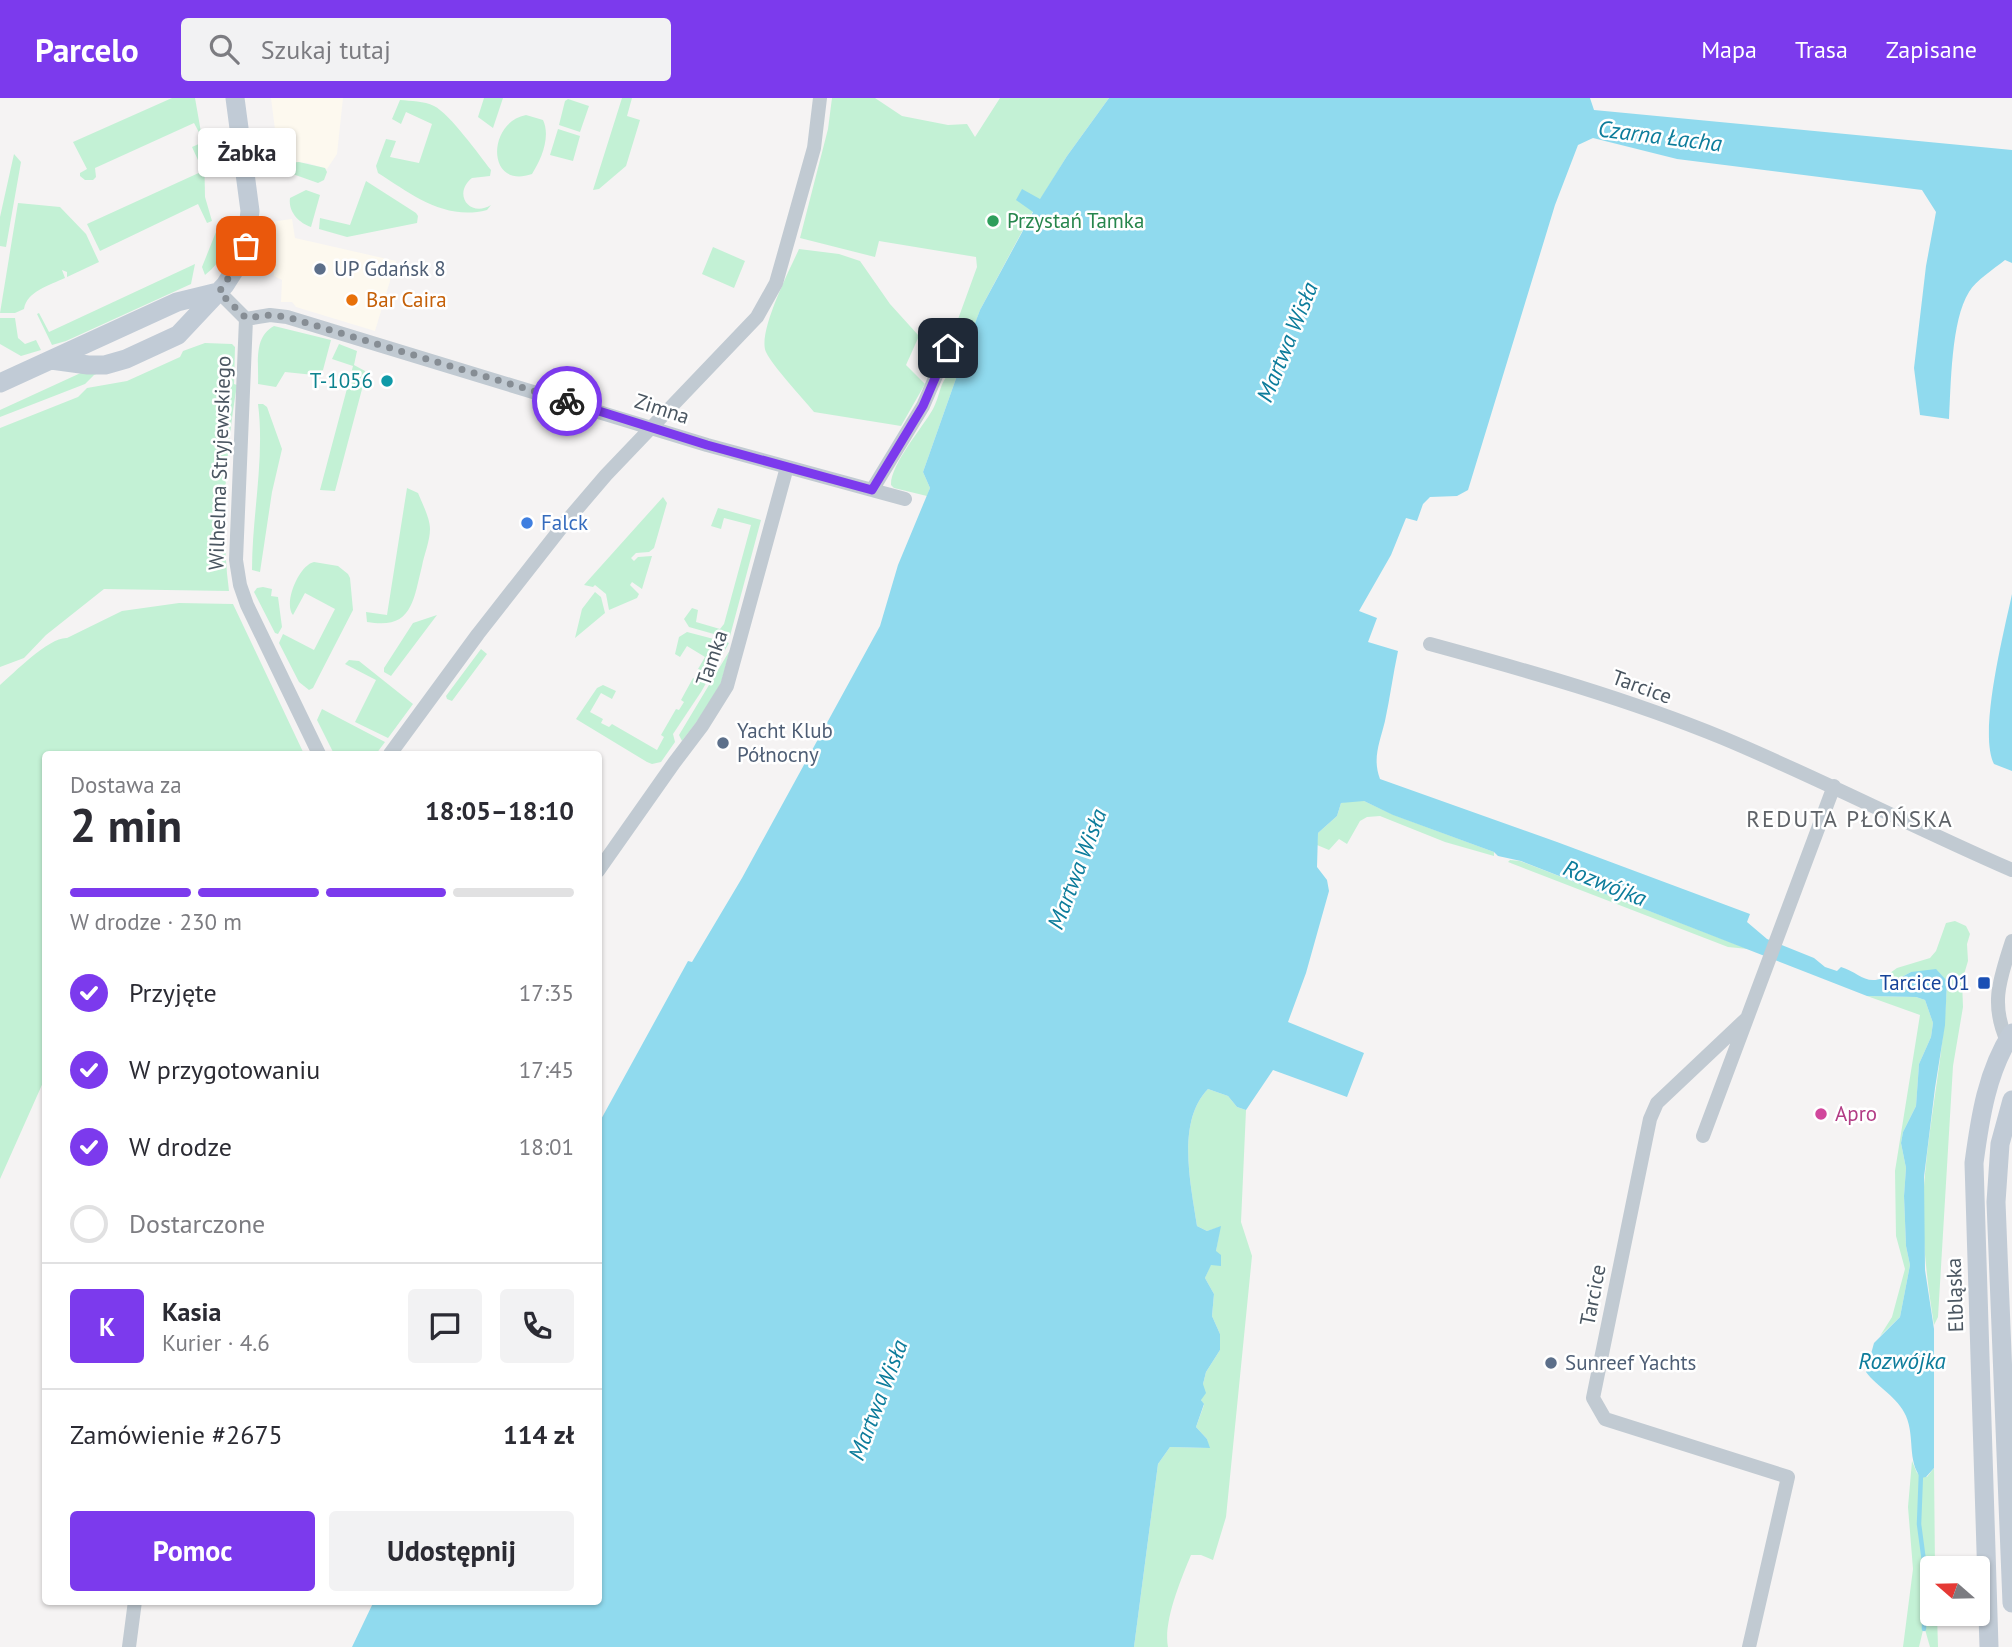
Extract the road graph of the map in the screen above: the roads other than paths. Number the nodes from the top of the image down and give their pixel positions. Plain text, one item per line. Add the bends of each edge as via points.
1 (235, 98) edge
2 (820, 98) edge
3 (219, 292) junction
4 (246, 318) junction
5 (948, 348) dead end
6 (51, 360) junction
7 (0, 383) edge
8 (652, 427) junction
9 (787, 467) junction
10 (872, 490) junction
11 (905, 499) dead end
12 (1430, 644) dead end
13 (318, 751) edge
14 (392, 751) edge
15 (1834, 786) junction
16 (602, 866) edge
17 (2012, 870) edge
18 (2012, 941) edge
19 (1746, 1019) junction
20 (2009, 1037) edge
21 (2012, 1100) edge
22 (1703, 1136) dead end
23 (2012, 1603) edge
24 (134, 1605) edge
25 (129, 1647) edge
26 (1749, 1647) edge
27 (1989, 1647) edge

1 - 3 main road via 249,233 239,262
2 - 8 street via 814,148 776,283 757,317
3 - 4 street
3 - 6 main road via 177,302
3 - 6 main road via 178,335 126,359 105,365
4 - 8 street, Zimna via 287,317
4 - 13 street, Wilhelma Stryjewskiego via 236,560 240,585
5 - 10 street via 923,406
6 - 7 main road
8 - 9 street, Zimna
8 - 14 street via 565,523
9 - 10 street, Zimna
9 - 16 street, Tamka via 727,686
10 - 11 street, Zimna
12 - 15 street, Tarcice via 1617,699
15 - 17 street, Tarcice
15 - 19 street, Tarcice
18 - 20 street via 1996,1005 2000,1028
19 - 22 street, Tarcice
19 - 26 street, Tarcice via 1657,1103 1650,1119 1593,1398 1605,1419 1788,1477
20 - 27 main road, Elbląska via 1983,1104 1974,1163
21 - 23 main road via 2000,1144 1996,1202
24 - 25 street

